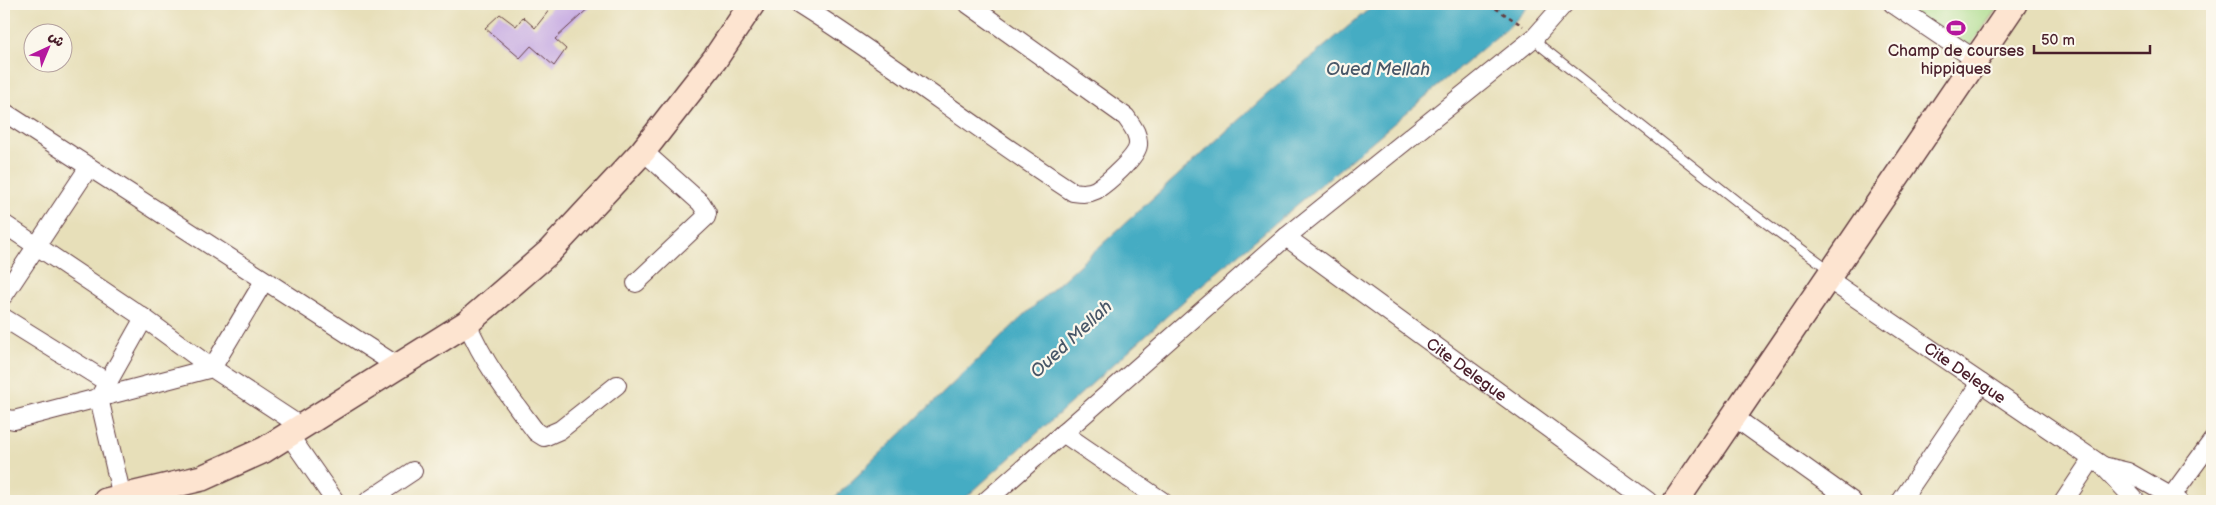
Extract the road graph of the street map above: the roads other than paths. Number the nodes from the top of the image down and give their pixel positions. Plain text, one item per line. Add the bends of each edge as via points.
1 (752, 4) edge
2 (799, 4) edge
3 (968, 4) edge
4 (1564, 4) edge
5 (1893, 4) edge
6 (2014, 4) edge
7 (1532, 34) junction
8 (1976, 60) junction
9 (4, 112) edge
10 (643, 151) junction
11 (89, 167) junction
12 (4, 224) edge
13 (1286, 237) junction
14 (36, 246) junction
15 (1830, 276) junction
16 (264, 281) junction
17 (636, 283) dead end
18 (4, 295) edge
19 (4, 318) edge
20 (144, 318) junction
21 (467, 323) junction
22 (399, 367) junction
23 (212, 368) junction
24 (107, 382) junction
25 (1981, 383) junction
26 (617, 385) dead end
27 (100, 398) junction
28 (1734, 417) junction
29 (4, 418) edge
30 (295, 431) junction
31 (1063, 433) junction
32 (2212, 441) edge
33 (2097, 462) junction
34 (413, 471) dead end
35 (129, 498) edge
36 (1682, 499) edge
37 (2172, 500) edge
38 (335, 501) edge
39 (368, 501) edge
40 (986, 501) edge
41 (1162, 501) edge
42 (1648, 501) edge
43 (1852, 501) edge
44 (1901, 501) edge
45 (2064, 501) edge
46 (2136, 501) edge

1 - 10 street via 715,59
2 - 3 street via 862,44 999,144 1073,192 1085,194 1096,190 1136,155 1136,130 1126,117
4 - 7 street
5 - 8 street
6 - 8 street
7 - 13 street
7 - 15 lane, Cite Delegue via 1542,46
8 - 15 street
9 - 11 street
10 - 17 street via 701,203 707,213
10 - 21 street via 549,252
11 - 14 street
11 - 16 street
12 - 14 street
13 - 31 street
13 - 42 street, Cite Delegue
14 - 18 street
14 - 20 street
15 - 25 street, Cite Delegue
15 - 28 street
16 - 22 street
16 - 23 street
19 - 24 street
20 - 23 street
20 - 24 street
21 - 22 street
21 - 26 street via 501,385 536,432 544,437 560,430
22 - 30 street
23 - 27 street
23 - 30 street
24 - 27 street
25 - 33 street, Cite Delegue
25 - 44 street
27 - 29 street via 14,420
27 - 35 street
28 - 36 street
28 - 43 street
30 - 35 street via 264,450 202,478
30 - 38 street
31 - 40 street
31 - 41 street
32 - 37 street
33 - 37 street via 2128,472
33 - 45 street
33 - 46 street
34 - 39 street

